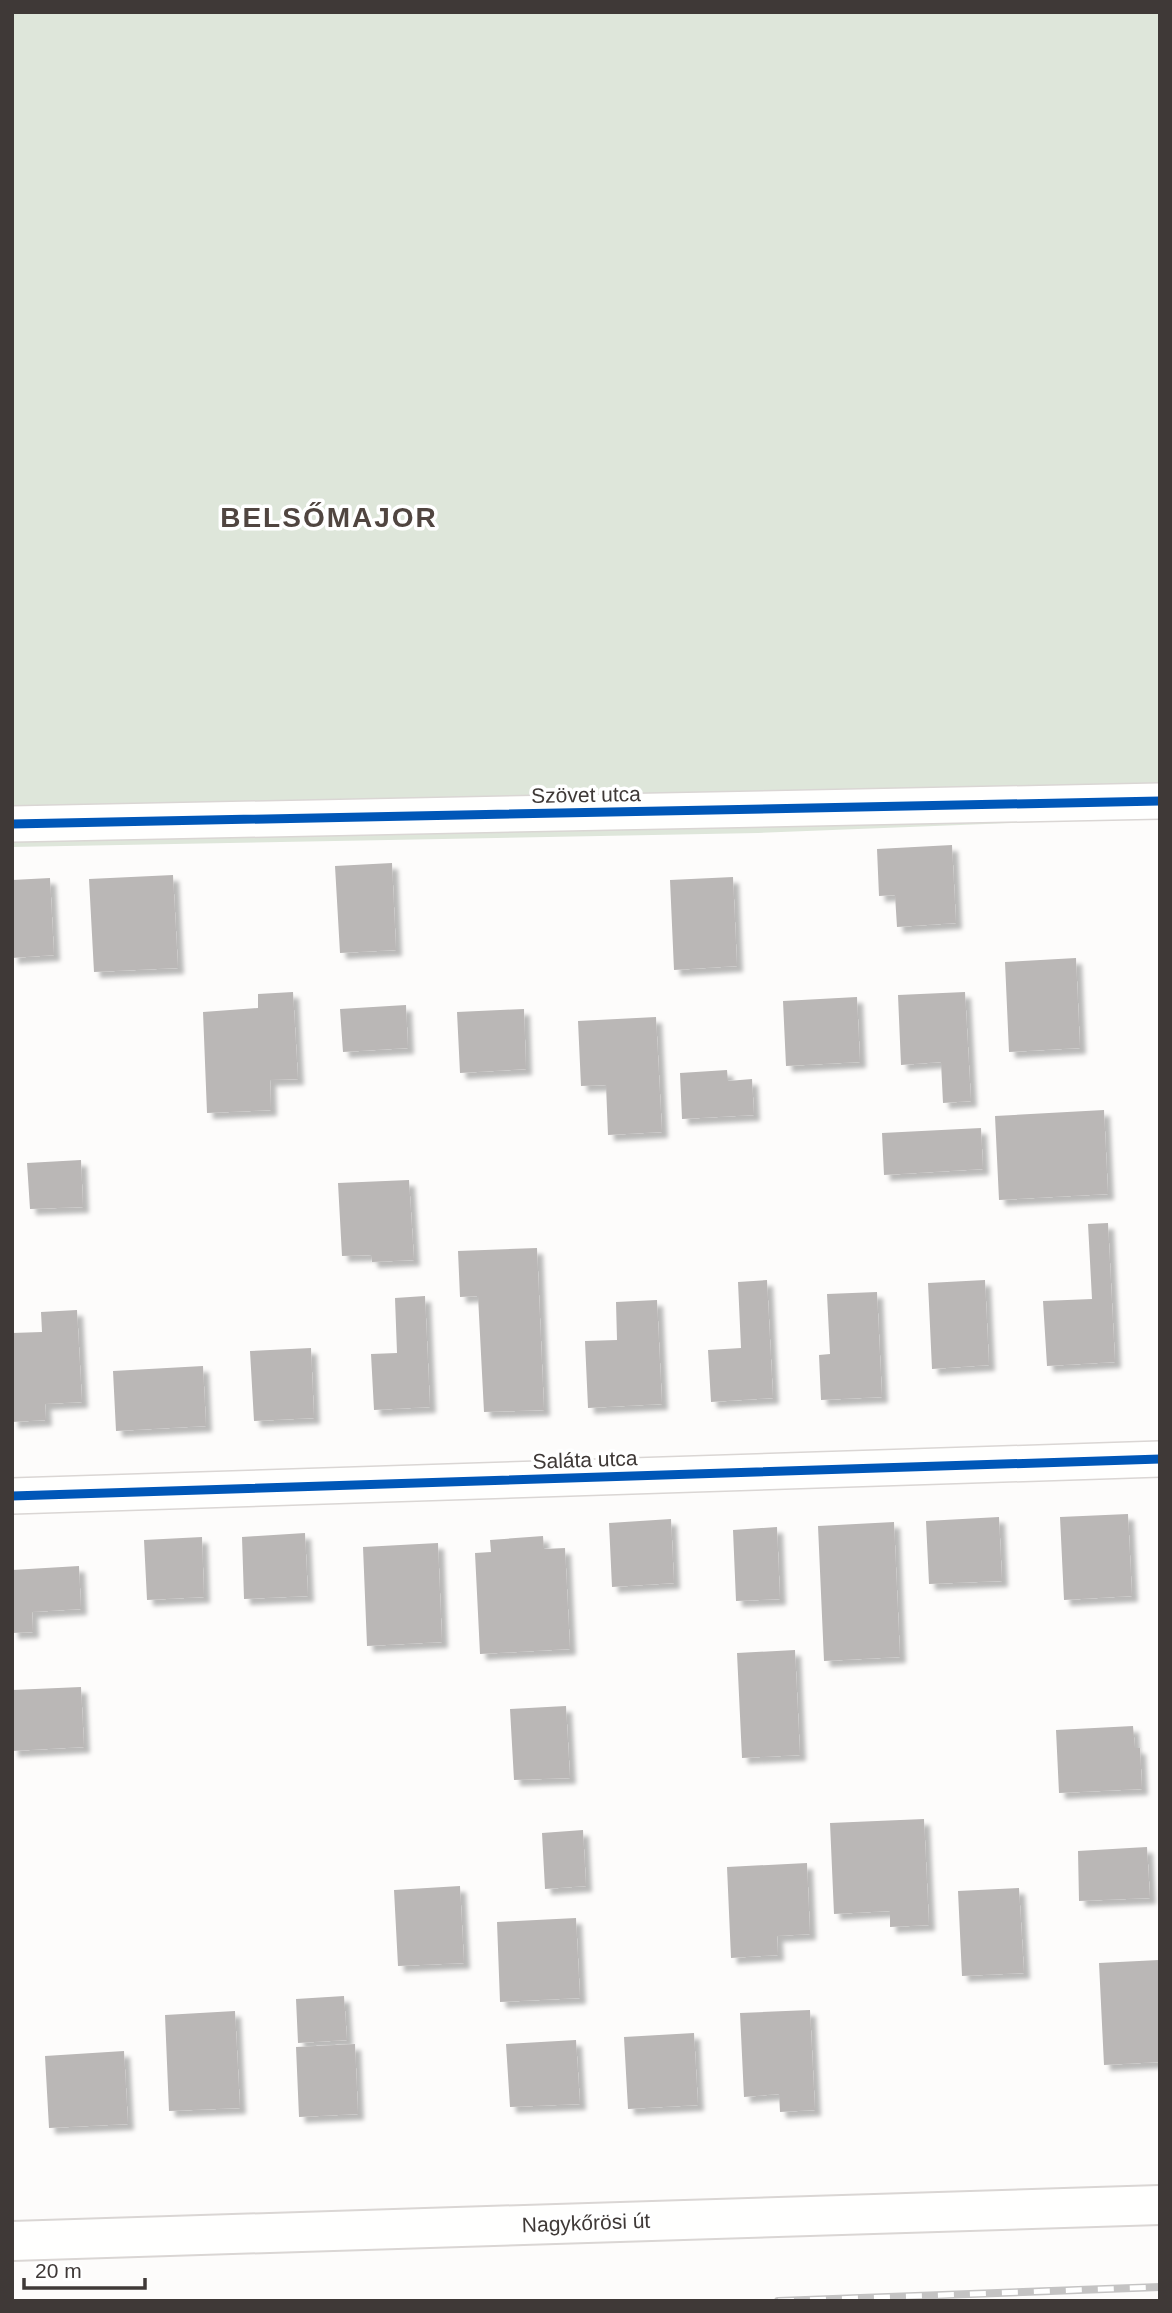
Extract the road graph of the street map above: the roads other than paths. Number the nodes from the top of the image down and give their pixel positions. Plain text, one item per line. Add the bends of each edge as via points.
1 (1160, 801) edge
2 (12, 824) edge
3 (1160, 1459) edge
4 (12, 1496) edge
5 (1160, 2205) edge
6 (12, 2241) edge

1 - 2 street, Szövet utca
3 - 4 street, Saláta utca
5 - 6 main road, Nagykőrösi út

